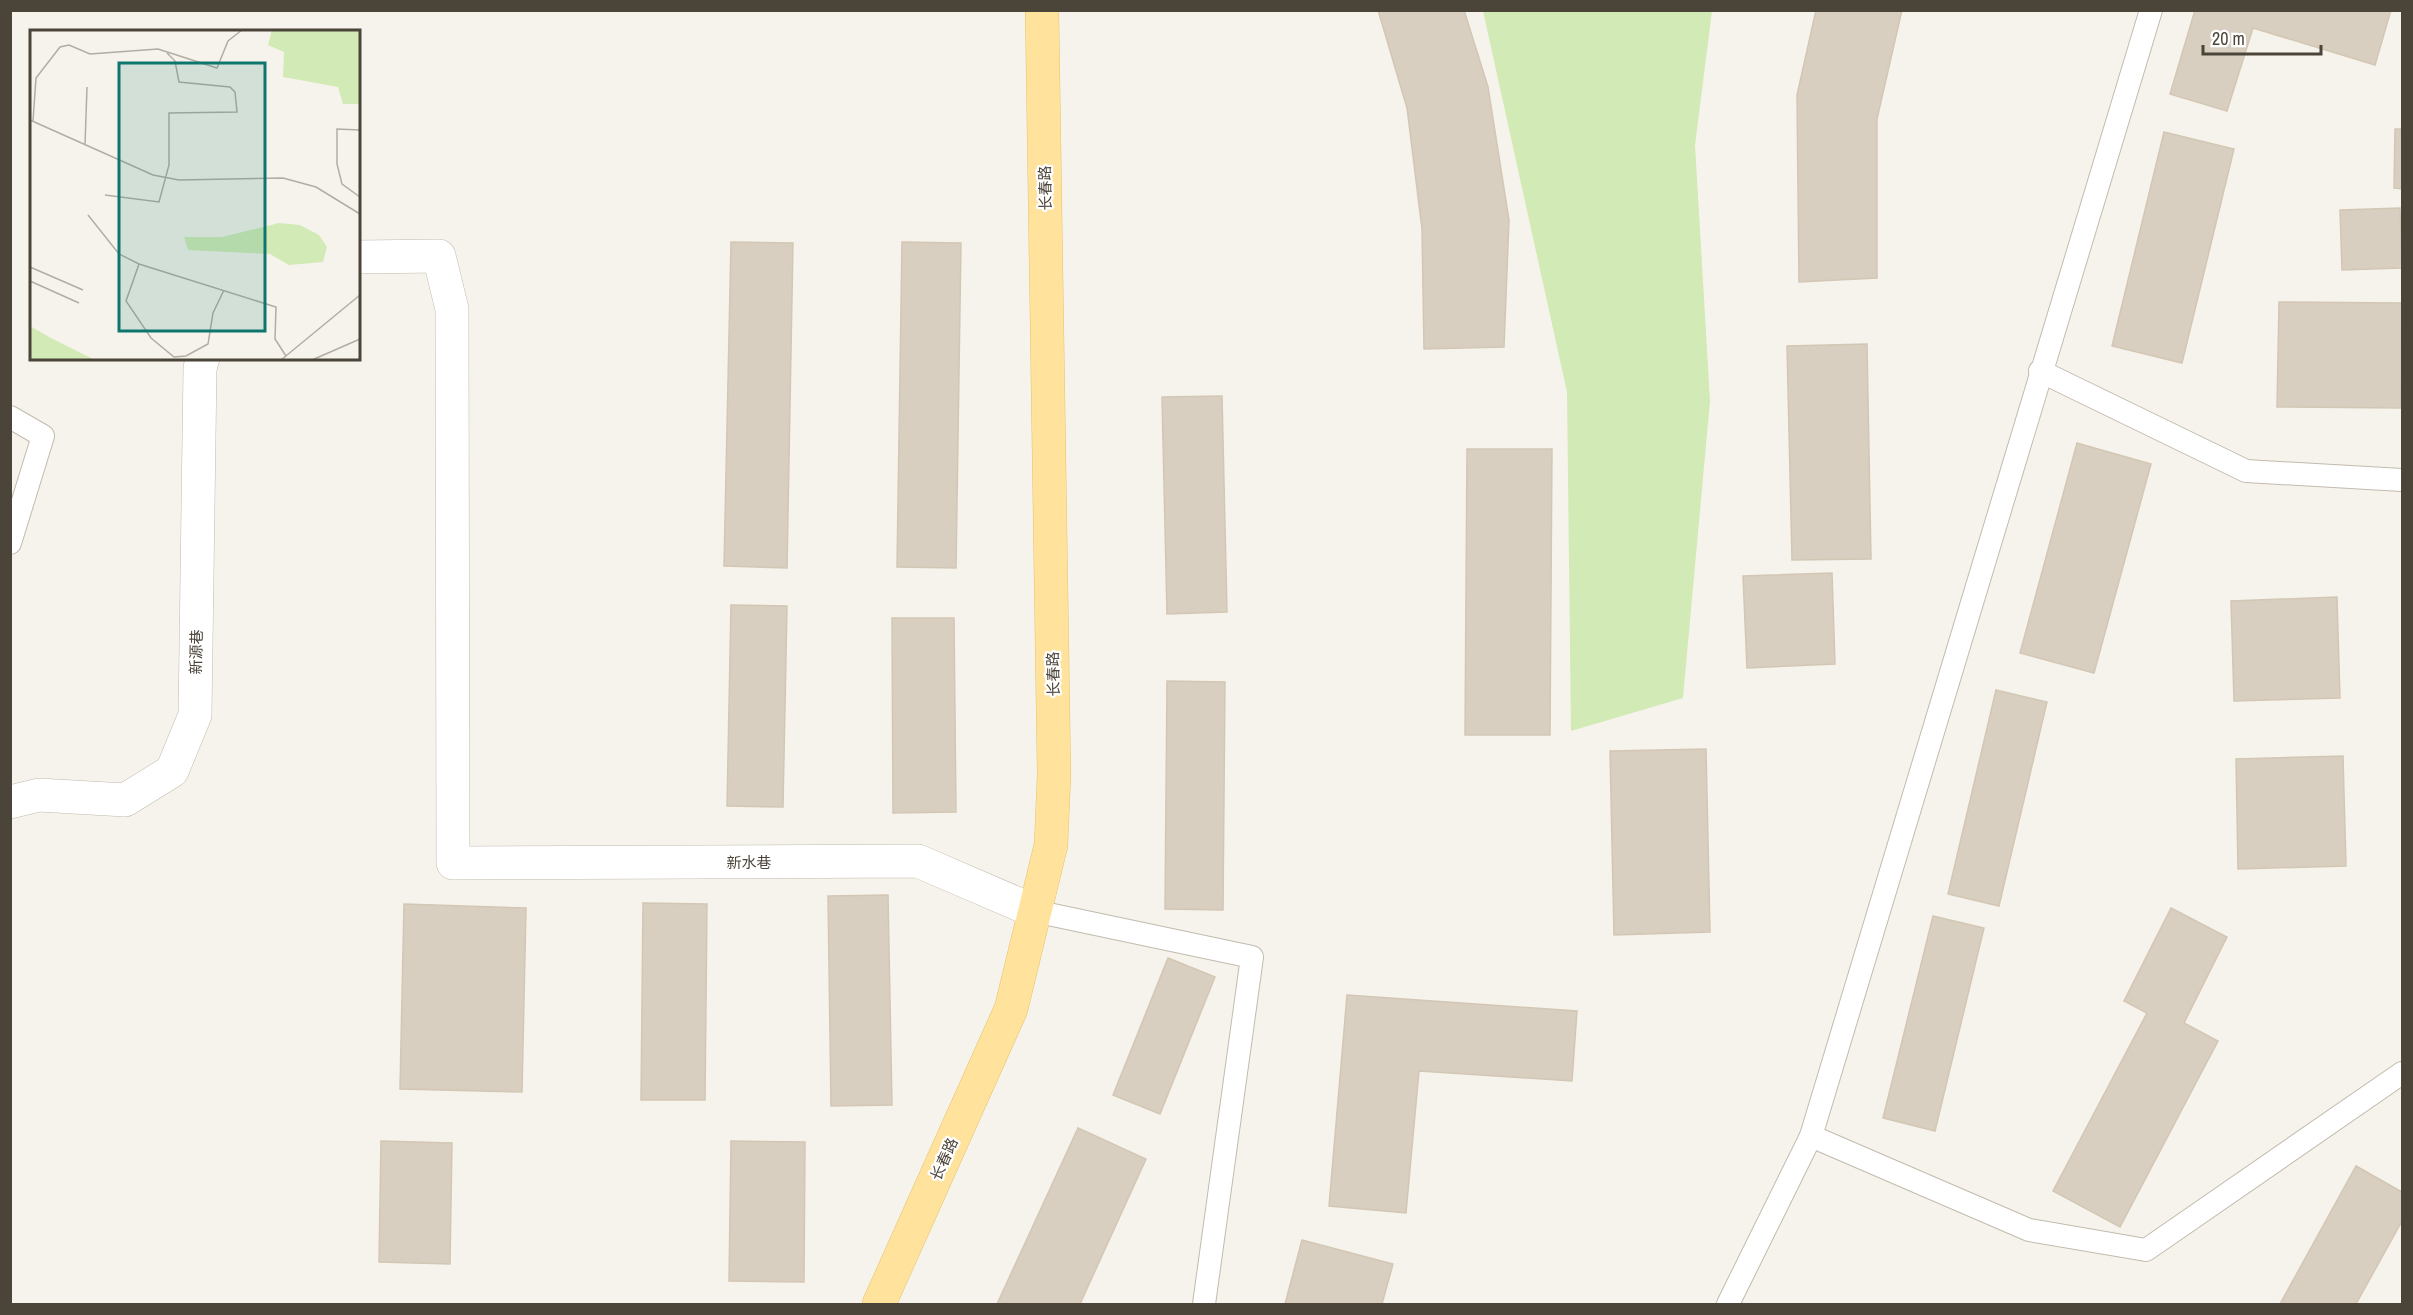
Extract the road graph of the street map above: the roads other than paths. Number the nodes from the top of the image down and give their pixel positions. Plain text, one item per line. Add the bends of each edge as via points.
1 (1042, 10) edge
2 (2151, 10) edge
3 (360, 257) edge
4 (202, 360) edge
5 (2040, 371) junction
6 (10, 417) edge
7 (2403, 480) edge
8 (10, 543) edge
9 (10, 802) edge
10 (1034, 911) junction
11 (2403, 1073) edge
12 (1811, 1136) junction
13 (879, 1305) edge
14 (1204, 1305) edge
15 (1728, 1305) edge

1 - 10 main road, 长春路 via 1054,775 1052,845
2 - 5 lane
3 - 10 street, 新水巷 via 439,256 452,309 453,863 918,861
4 - 9 street, 新源巷 via 195,715 172,771 125,800 39,795
5 - 7 lane via 2246,471
5 - 12 lane
6 - 8 lane via 42,436
10 - 13 main road, 长春路 via 1011,1009
10 - 14 lane via 1252,957
11 - 12 lane via 2146,1250 2029,1230
12 - 15 lane

